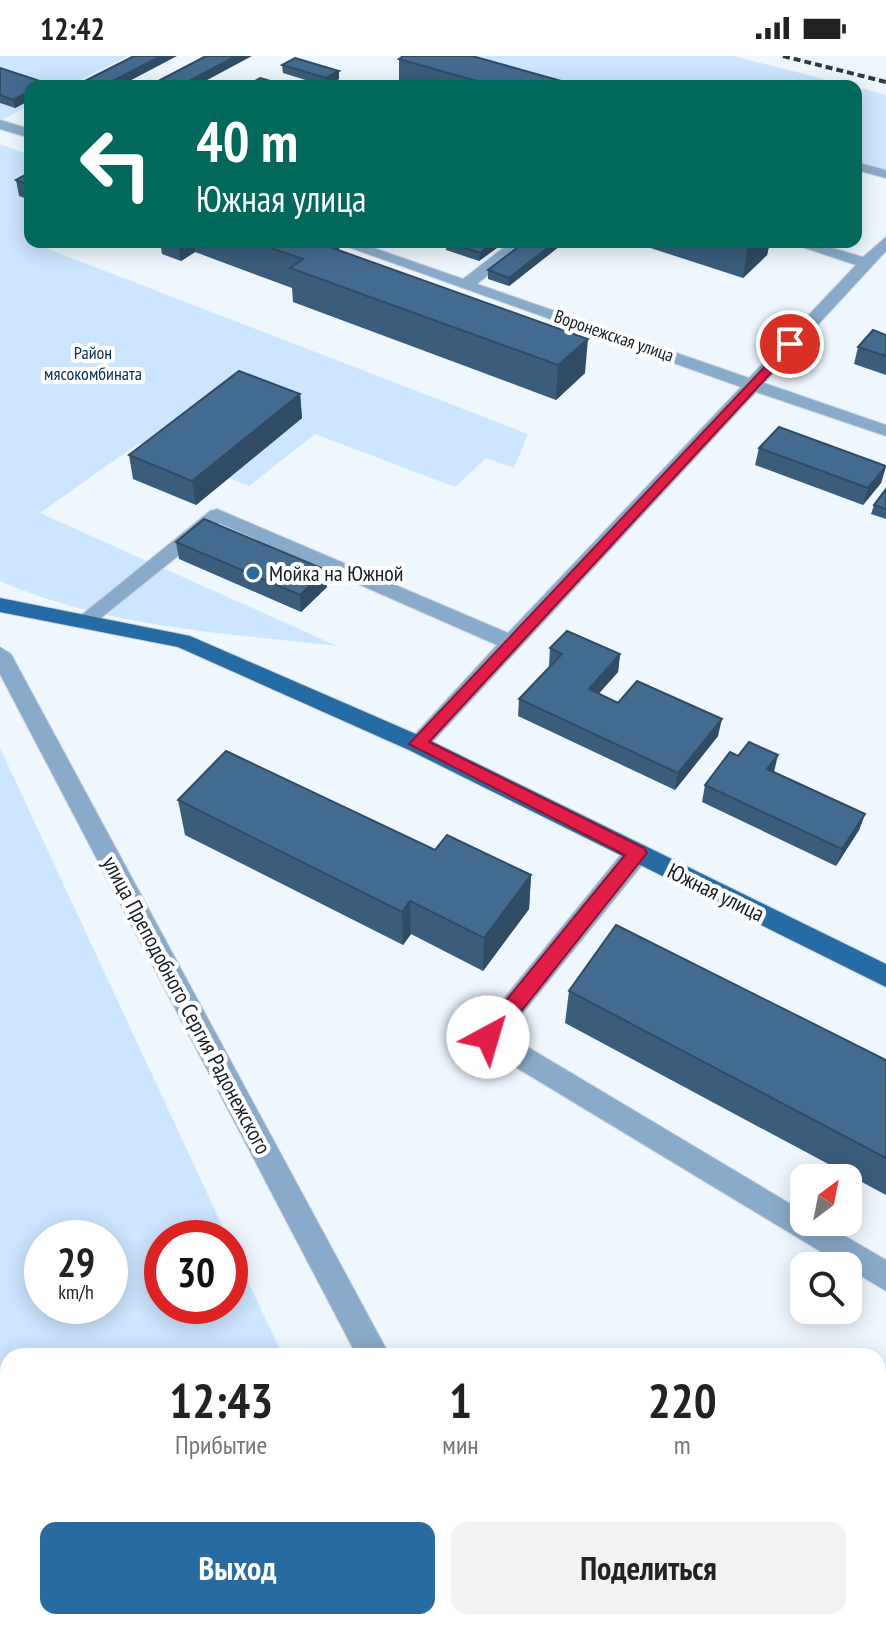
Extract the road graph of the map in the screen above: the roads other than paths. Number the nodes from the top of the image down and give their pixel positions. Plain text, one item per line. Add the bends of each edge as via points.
1 (0, 124) edge
2 (24, 132) edge
3 (862, 168) edge
4 (886, 174) edge
5 (886, 242) edge
6 (359, 248) edge
7 (513, 248) edge
8 (815, 248) edge
9 (866, 263) junction
10 (465, 285) junction
11 (753, 385) junction
12 (886, 431) edge
13 (0, 605) edge
14 (84, 621) junction
15 (512, 643) junction
16 (0, 654) edge
17 (417, 744) junction
18 (637, 853) junction
19 (886, 976) edge
20 (886, 1277) edge
21 (370, 1348) edge

1 - 2 street
3 - 4 street
5 - 9 street
6 - 10 street, Воронежская улица
7 - 10 street
8 - 9 street
9 - 11 street
10 - 11 street, Воронежская улица
11 - 12 street, Воронежская улица
11 - 15 street
13 - 14 main road, Южная улица
14 - 15 street via 217,515
14 - 17 main road, Южная улица via 183,641
15 - 17 street
16 - 21 street, улица Преподобного Сергия Радонежского
17 - 18 main road, Южная улица
18 - 19 main road, Южная улица
18 - 20 street via 488,1037

